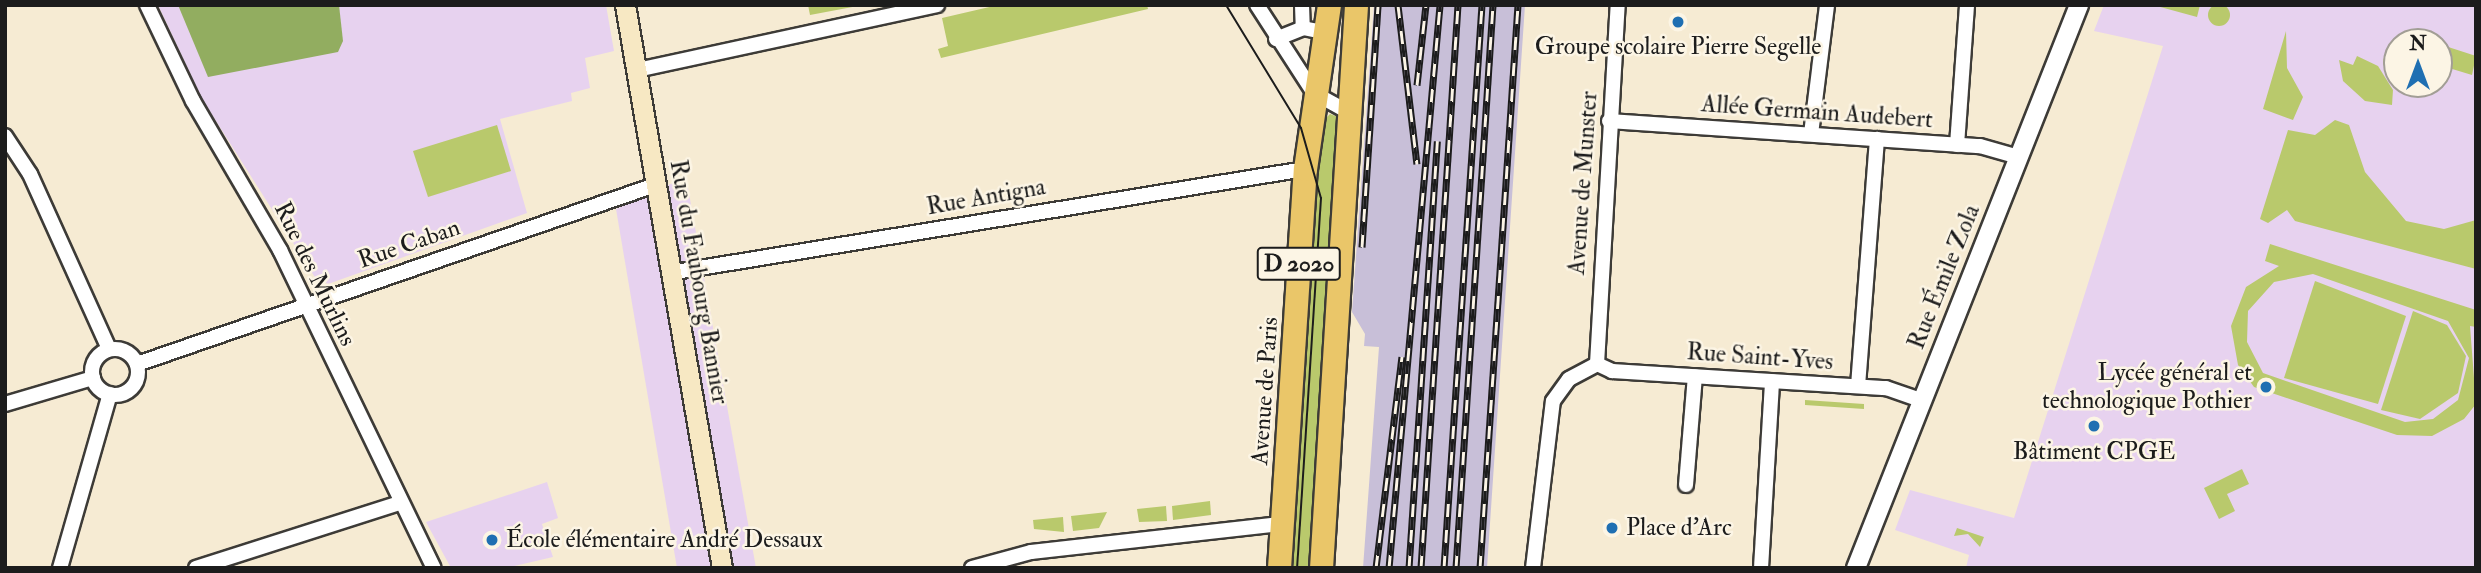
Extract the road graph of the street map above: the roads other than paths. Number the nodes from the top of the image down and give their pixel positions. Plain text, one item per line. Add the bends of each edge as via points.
1 (146, 5) edge
2 (625, 5) edge
3 (937, 5) edge
4 (1257, 5) edge
5 (1302, 5) edge
6 (1329, 5) edge
7 (1356, 5) edge
8 (1618, 5) edge
9 (1827, 5) edge
10 (1967, 5) edge
11 (2079, 5) edge
12 (1314, 30) junction
13 (1276, 39) junction
14 (637, 70) junction
15 (1314, 93) junction
16 (1347, 111) junction
17 (1609, 121) junction
18 (1811, 134) junction
19 (5, 136) edge
20 (1877, 139) junction
21 (1957, 145) junction
22 (2019, 157) junction
23 (1305, 169) junction
24 (658, 184) junction
25 (675, 272) junction
26 (305, 304) junction
27 (109, 349) junction
28 (137, 364) junction
29 (1597, 364) junction
30 (1695, 376) junction
31 (93, 377) junction
32 (1772, 381) junction
33 (1858, 386) junction
34 (110, 394) junction
35 (1921, 400) junction
36 (5, 404) edge
37 (1686, 485) dead end
38 (400, 503) junction
39 (1282, 524) junction
40 (60, 568) edge
41 (196, 568) edge
42 (434, 568) edge
43 (722, 568) edge
44 (972, 568) edge
45 (1279, 568) edge
46 (1321, 568) edge
47 (1533, 568) edge
48 (1761, 568) edge
49 (1856, 568) edge

1 - 26 street, Rue des Murlins
2 - 14 main road, Rue du Faubourg Bannier
3 - 14 street
4 - 13 street
5 - 12 street
6 - 12 main road, Avenue de Paris / D 2020
7 - 16 main road, D 2020
8 - 17 street, Avenue de Munster
9 - 18 street
10 - 21 street
11 - 22 street, Rue Émile Zola
12 - 13 street
12 - 15 main road, Avenue de Paris / D 2020
13 - 15 street
14 - 24 main road, Rue du Faubourg Bannier
15 - 16 street
15 - 23 main road, Avenue de Paris / D 2020
16 - 46 main road, D 2020
17 - 18 street, Allée Germain Audebert
17 - 29 street, Avenue de Munster
18 - 20 street, Allée Germain Audebert
19 - 27 street via 30,174
20 - 21 street, Allée Germain Audebert
20 - 33 street
21 - 22 street, Allée Germain Audebert
22 - 35 street, Rue Émile Zola
23 - 25 street, Rue Antigna
23 - 39 main road, Avenue de Paris / D 2020
24 - 25 main road, Rue du Faubourg Bannier
24 - 26 street, Rue Caban
25 - 43 main road, Rue du Faubourg Bannier
26 - 28 street, Rue Caban
26 - 38 street, Rue des Murlins
27 - 28 street via 123,350
27 - 31 street via 97,357
28 - 34 street via 134,385
29 - 30 street, Rue Saint-Yves via 1612,371
29 - 47 street via 1569,379 1553,401
30 - 32 street, Rue Saint-Yves
30 - 37 street
31 - 34 street
31 - 36 street
32 - 33 street, Rue Saint-Yves
32 - 48 street
33 - 35 street, Rue Saint-Yves
34 - 40 street
35 - 49 street, Rue Émile Zola
38 - 41 street
38 - 42 street, Rue des Murlins
39 - 44 street via 1031,552
39 - 45 main road, Avenue de Paris / D 2020

